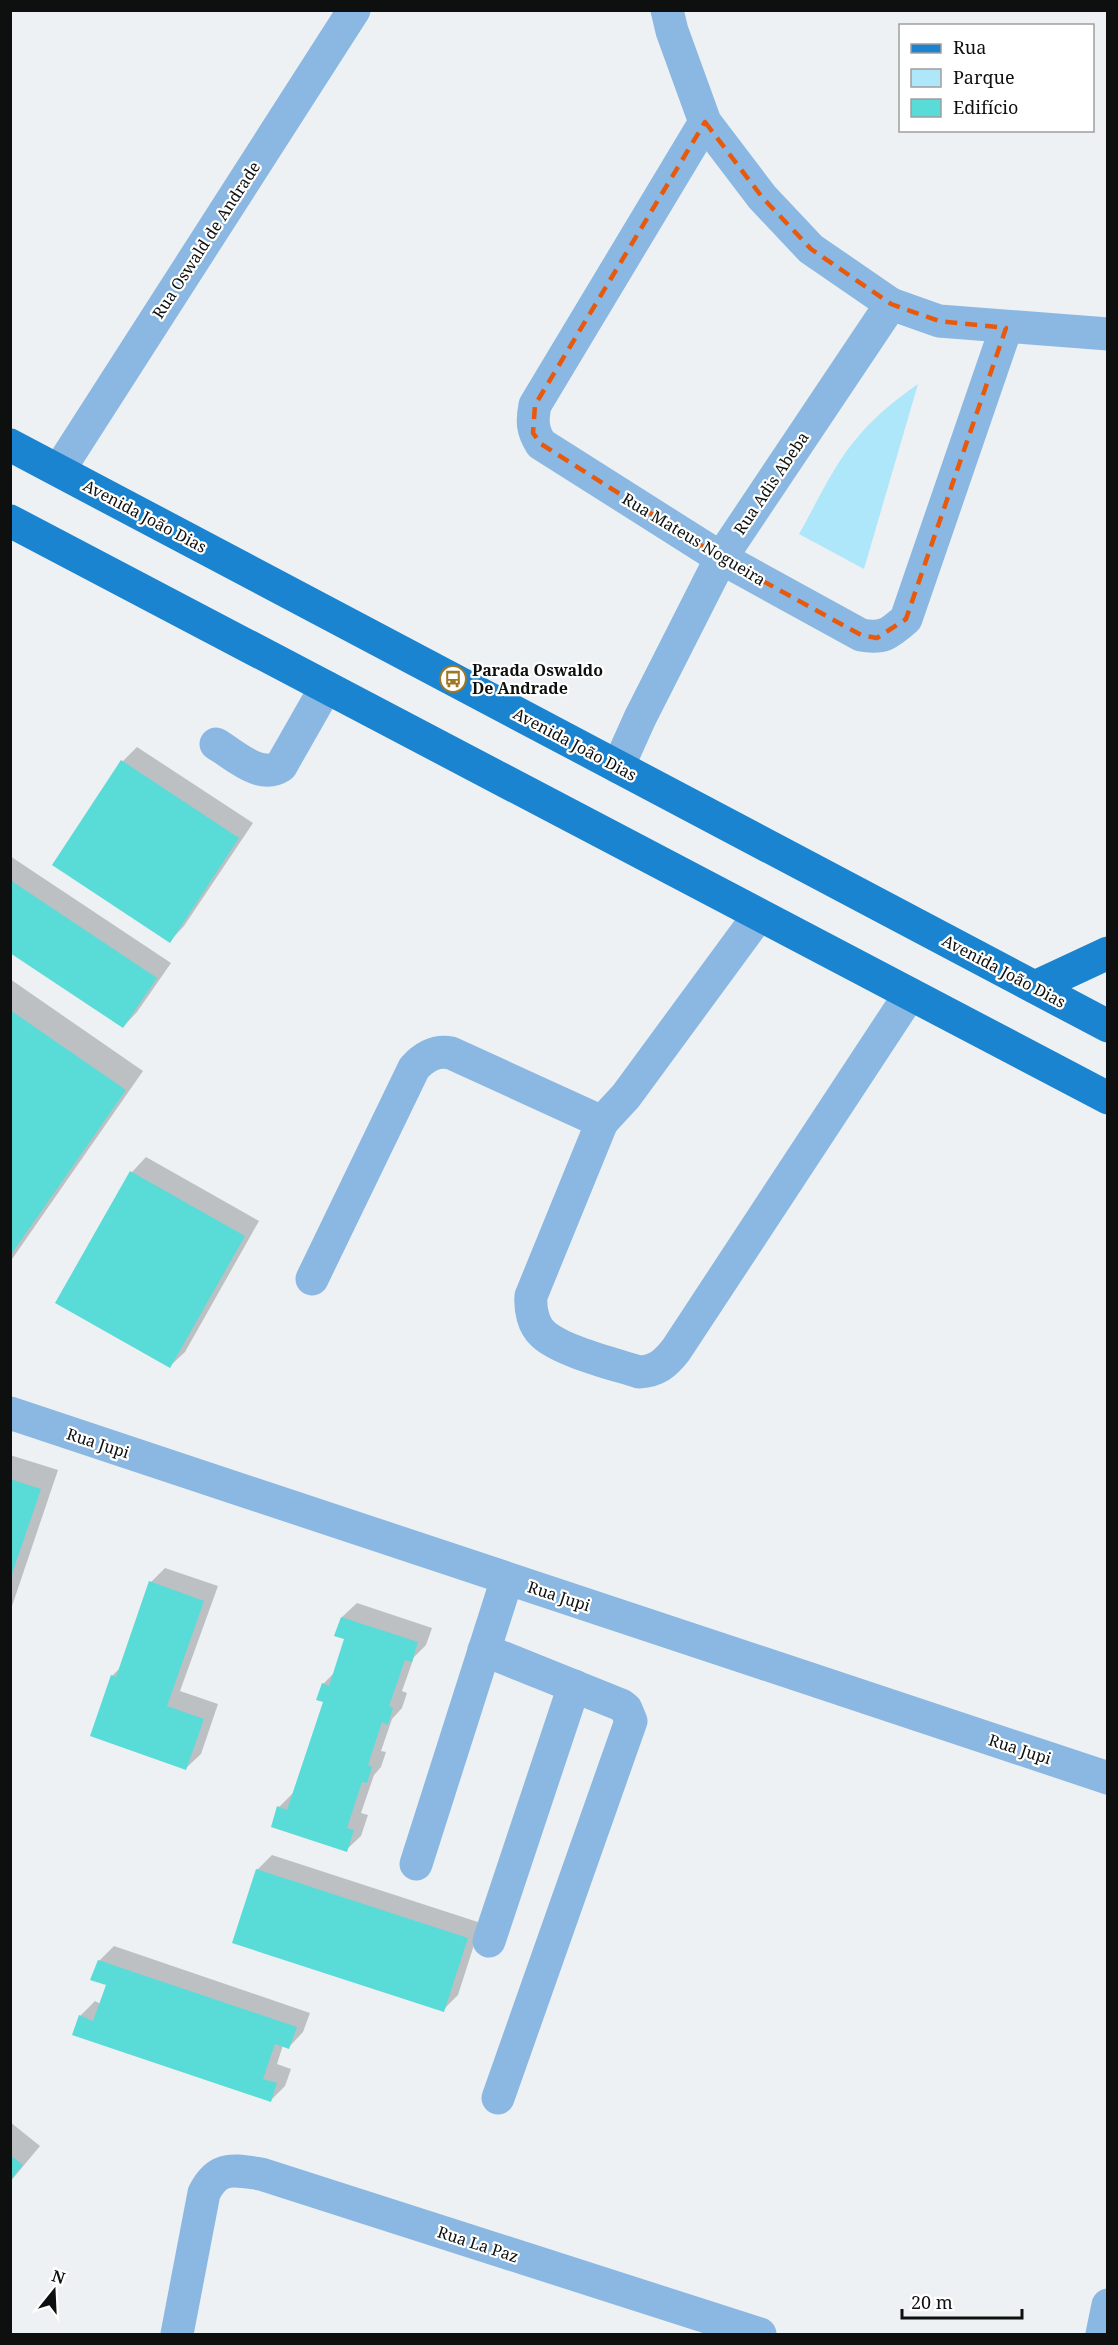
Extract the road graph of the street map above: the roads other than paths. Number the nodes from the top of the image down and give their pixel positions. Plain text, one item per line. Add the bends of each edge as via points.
1 (354, 10) edge
2 (667, 10) edge
3 (705, 123) junction
4 (891, 304) junction
5 (1006, 328) junction
6 (1107, 334) edge
7 (10, 445) edge
8 (59, 470) junction
9 (10, 521) edge
10 (721, 558) junction
11 (326, 687) junction
12 (216, 744) dead end
13 (618, 767) junction
14 (759, 915) junction
15 (1107, 953) edge
16 (1035, 987) junction
17 (910, 994) junction
18 (1107, 1026) edge
19 (1107, 1098) edge
20 (603, 1122) junction
21 (312, 1279) dead end
22 (10, 1413) edge
23 (507, 1579) junction
24 (484, 1650) junction
25 (574, 1686) junction
26 (1107, 1778) edge
27 (416, 1864) dead end
28 (489, 1941) dead end
29 (498, 2098) dead end
30 (1107, 2305) edge
31 (177, 2334) edge
32 (760, 2334) edge
33 (1102, 2334) edge

1 - 8 street, Rua Oswald de Andrade
2 - 3 street
3 - 4 street via 762,197 811,249
3 - 10 street, Rua Mateus Nogueira via 535,405 532,421 533,433 541,444
4 - 5 street via 939,321
4 - 10 street, Rua Adis Abeba
5 - 6 street
5 - 10 street, Rua Mateus Nogueira via 906,619 891,632 877,638 861,635
7 - 8 main road, Avenida João Dias
8 - 13 main road, Avenida João Dias
9 - 11 main road
10 - 13 street, Rua Adis Abeba
11 - 12 street via 277,769 259,770
11 - 14 main road
13 - 16 main road, Avenida João Dias
14 - 17 main road
14 - 20 street
15 - 16 main road
16 - 18 main road, Avenida João Dias
17 - 19 main road
17 - 20 street via 676,1350 659,1368 650,1371 639,1372 555,1343 542,1333 531,1307 531,1296
20 - 21 street via 451,1053 431,1054 414,1068
22 - 23 street, Rua Jupi
23 - 24 street
23 - 26 street, Rua Jupi
24 - 25 street
24 - 27 street
25 - 28 street
25 - 29 street via 621,1705 629,1714 631,1727
30 - 33 street
31 - 32 street, Rua La Paz via 204,2193 211,2179 222,2172 237,2170 261,2174

